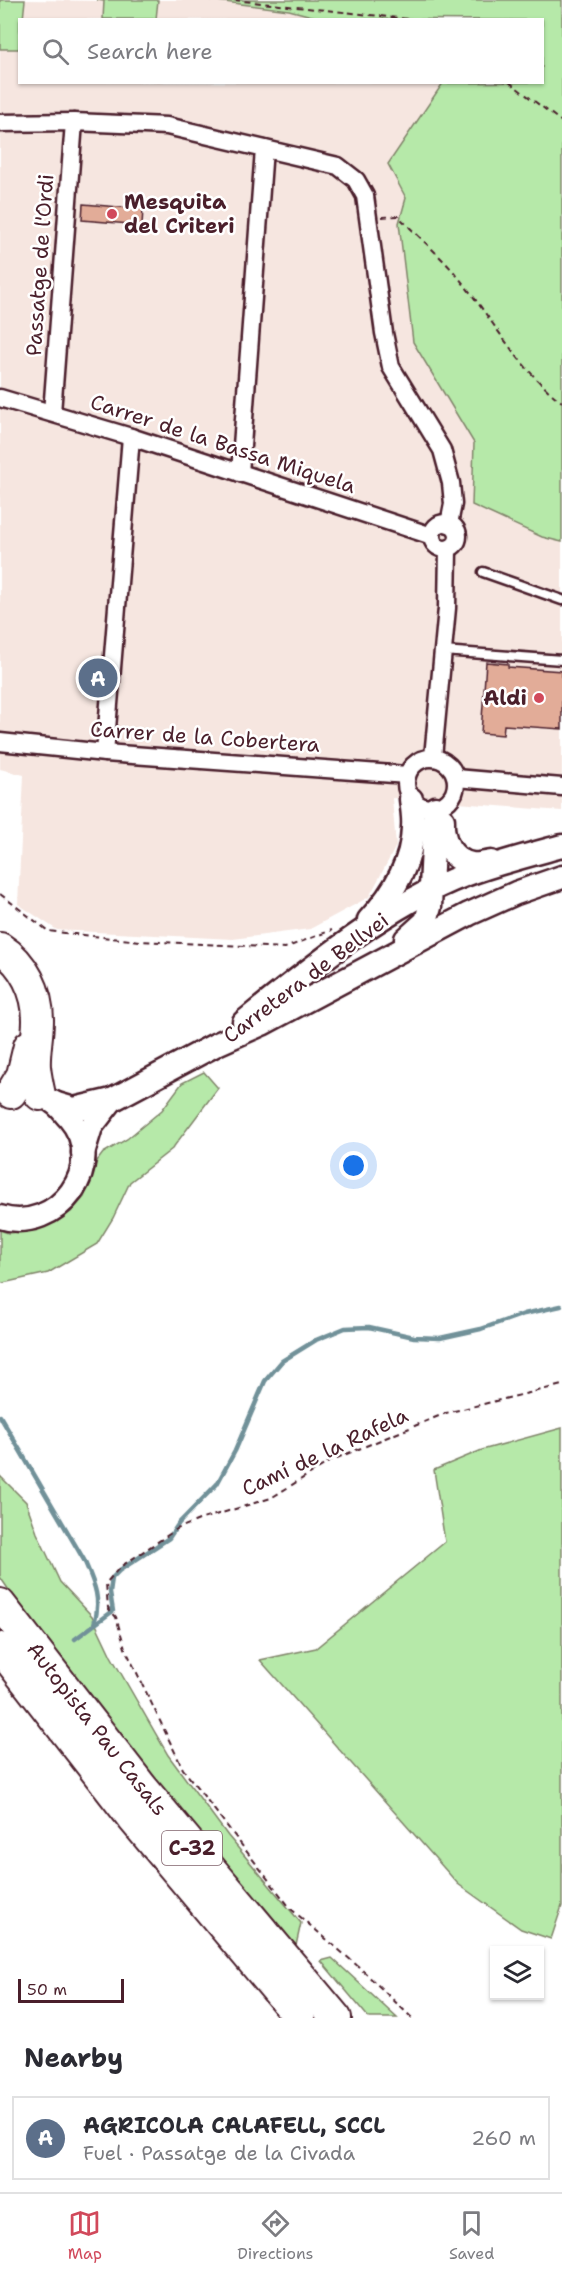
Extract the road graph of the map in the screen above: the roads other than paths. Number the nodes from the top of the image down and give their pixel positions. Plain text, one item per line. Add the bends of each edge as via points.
1 (74, 122) junction
2 (0, 123) edge
3 (264, 149) junction
4 (0, 398) edge
5 (51, 413) junction
6 (130, 437) junction
7 (240, 472) junction
8 (449, 524) junction
9 (432, 536) junction
10 (448, 549) junction
11 (483, 572) dead end
12 (562, 600) edge
13 (443, 651) junction
14 (562, 660) edge
15 (0, 742) edge
16 (105, 753) junction
17 (433, 757) junction
18 (407, 775) junction
19 (456, 778) junction
20 (562, 787) edge
21 (411, 799) junction
22 (440, 807) junction
23 (562, 846) edge
24 (522, 856) junction
25 (562, 878) edge
26 (431, 892) junction
27 (346, 933) junction
28 (0, 948) edge
29 (0, 957) edge
30 (337, 984) junction
31 (217, 1044) junction
32 (27, 1097) edge
33 (112, 1100) junction
34 (83, 1153) junction
35 (0, 1217) edge
36 (0, 1604) edge
37 (5, 1659) edge
38 (300, 2018) edge
39 (336, 2018) edge

1 - 2 street
1 - 3 street via 167,126
1 - 5 street, Passatge de l'Ordi
3 - 7 street
3 - 8 street via 338,166 356,180 365,196 391,367 442,450 452,483
4 - 5 street, Carrer de la Bassa Miquela
5 - 6 street, Carrer de la Bassa Miquela
6 - 7 street, Carrer de la Bassa Miquela
6 - 16 street
7 - 9 street, Carrer de la Bassa Miquela
8 - 9 street via 438,526
8 - 10 street via 458,536
9 - 10 street via 437,546
10 - 13 street
11 - 12 lane
13 - 14 lane
13 - 17 street
15 - 16 street, Carrer de la Cobertera
16 - 18 street, Carrer de la Cobertera
17 - 18 street via 418,761
17 - 19 street via 448,764
18 - 21 street
19 - 20 street
19 - 22 street via 456,791
21 - 22 street via 427,808
21 - 27 main road via 413,828 408,856 397,883 381,908
22 - 24 main road via 444,842 456,857 472,864
22 - 26 main road
23 - 24 main road, Carretera de Bellvei
24 - 26 main road, Carretera de Bellvei via 463,876
25 - 30 main road, Carretera de Bellvei via 469,914
26 - 27 main road, Carretera de Bellvei
26 - 30 main road via 426,921 410,937 358,964
27 - 31 main road, Carretera de Bellvei
28 - 32 highway via 21,967 37,1003 35,1066
29 - 32 highway via 23,984 30,1006 30,1040 22,1075
30 - 31 main road, Carretera de Bellvei
31 - 33 main road, Carretera de Bellvei
32 - 33 main road, Carretera de Bellvei via 74,1109
32 - 34 main road via 76,1126
33 - 34 main road, Carretera de Bellvei via 91,1127
34 - 35 main road, Carretera de Bellvei via 80,1179 66,1201 37,1219
36 - 39 highway, Autopista Pau Casals / C-32 via 142,1787
37 - 38 highway, Autopista Pau Casals / C-32

